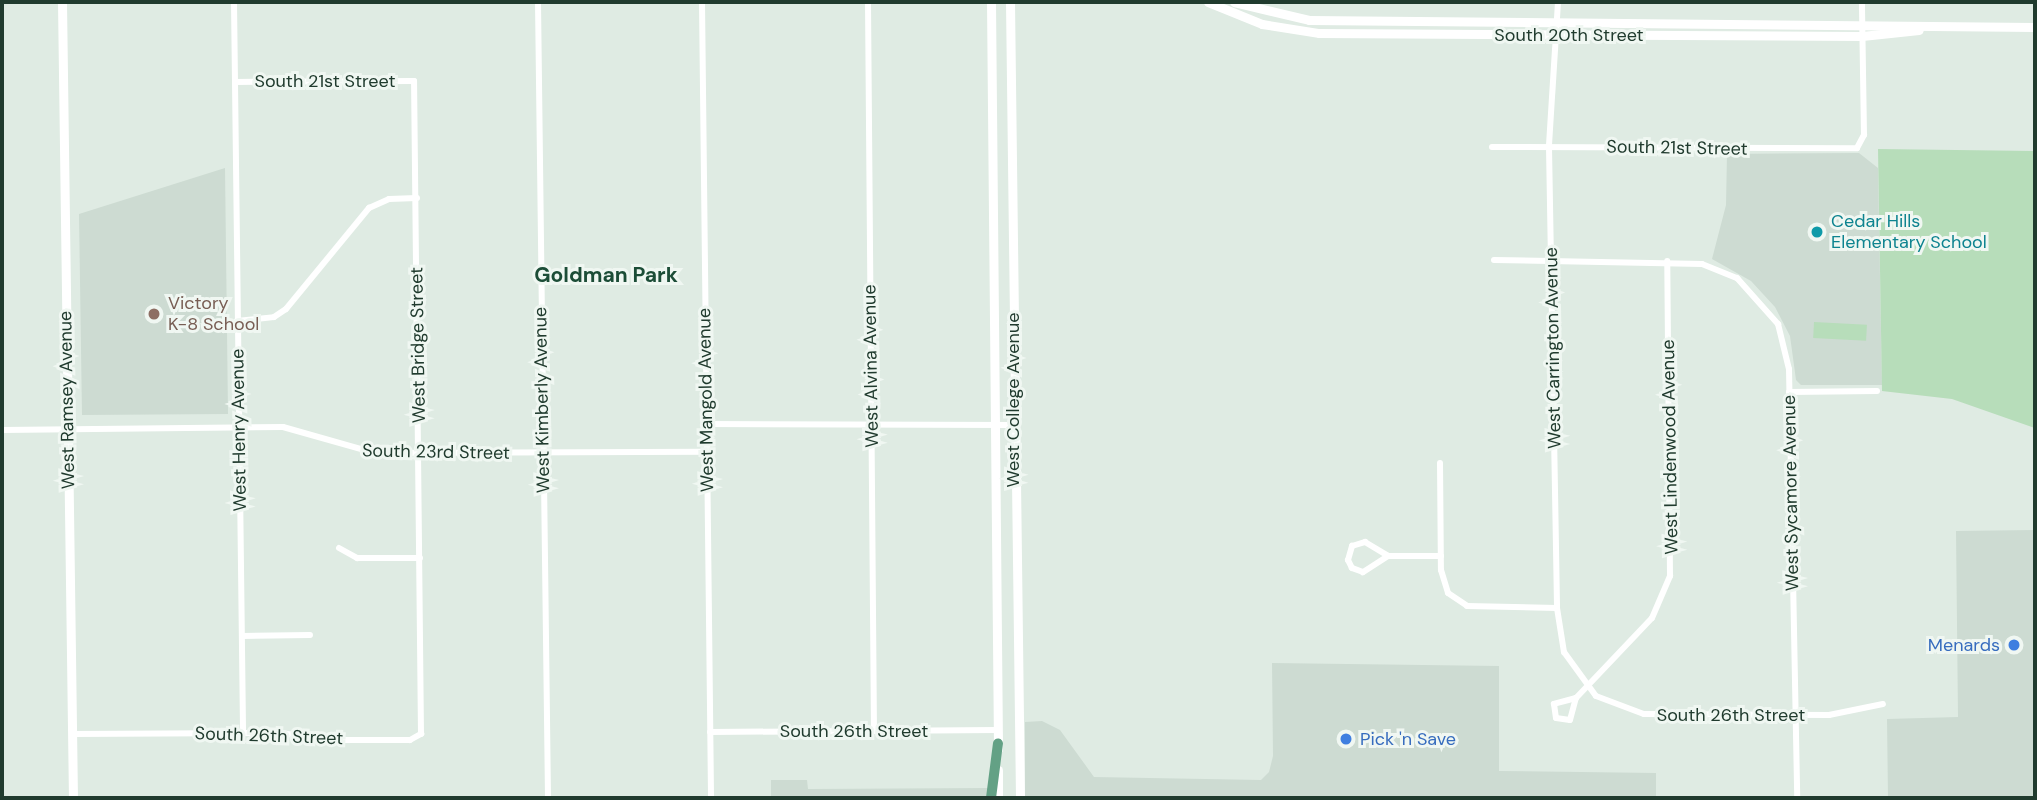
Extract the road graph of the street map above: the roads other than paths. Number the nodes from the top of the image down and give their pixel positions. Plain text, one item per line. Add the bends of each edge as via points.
1 (62, 2) edge
2 (234, 2) edge
3 (538, 2) edge
4 (702, 2) edge
5 (868, 2) edge
6 (990, 2) edge
7 (1010, 2) edge
8 (1209, 2) edge
9 (1234, 2) edge
10 (1558, 2) edge
11 (1862, 2) edge
12 (1558, 23) junction
13 (2035, 27) edge
14 (1862, 31) junction
15 (1558, 34) junction
16 (414, 81) joint
17 (235, 82) junction
18 (1492, 146) dead end
19 (1549, 147) junction
20 (417, 198) junction
21 (1494, 260) dead end
22 (1552, 260) junction
23 (1667, 261) junction
24 (237, 321) junction
25 (1877, 390) dead end
26 (1789, 392) junction
27 (707, 424) junction
28 (872, 424) junction
29 (995, 425) junction
30 (1013, 425) junction
31 (239, 426) junction
32 (68, 427) junction
33 (2, 430) edge
34 (707, 452) junction
35 (420, 453) junction
36 (542, 453) junction
37 (1440, 463) dead end
38 (339, 548) dead end
39 (1388, 556) junction
40 (1441, 556) junction
41 (420, 558) junction
42 (1557, 608) junction
43 (310, 635) dead end
44 (242, 636) junction
45 (1586, 687) junction
46 (1576, 698) dead end
47 (1883, 704) dead end
48 (1797, 715) junction
49 (998, 730) junction
50 (874, 731) junction
51 (710, 732) junction
52 (243, 733) junction
53 (72, 734) junction
54 (421, 734) joint
55 (998, 743) junction
56 (73, 798) edge
57 (548, 798) edge
58 (711, 798) edge
59 (991, 798) edge
60 (998, 798) edge
61 (1020, 798) edge
62 (1797, 798) edge

1 - 32 street, West Ramsey Avenue
2 - 17 street, West Henry Avenue
3 - 36 street, West Kimberly Avenue
4 - 27 street, West Mangold Avenue
5 - 28 street, West Alvina Avenue
6 - 29 street, West College Avenue
7 - 30 street, West College Avenue
8 - 15 street, South 20th Street via 1250,20 1298,32
9 - 12 street, South 20th Street via 1309,20
10 - 12 street, West Carrington Avenue
11 - 14 street
12 - 14 street, South 20th Street
12 - 15 street, West Carrington Avenue
13 - 14 street, South 20th Street
14 - 15 street, South 20th Street
14 - 19 street, South 21st Street via 1861,146 1846,150
15 - 19 street, West Carrington Avenue
16 - 17 street, South 21st Street
16 - 20 street, West Bridge Street
17 - 24 street, West Henry Avenue
18 - 19 street, South 21st Street
19 - 22 street, West Carrington Avenue
20 - 24 street via 389,199 369,208 286,310 274,317
20 - 35 street, West Bridge Street
21 - 22 street, West Sycamore Avenue
22 - 23 street, West Sycamore Avenue
22 - 42 street, West Carrington Avenue
23 - 26 street, West Sycamore Avenue via 1721,269 1758,295 1783,334
23 - 45 street, West Lindenwood Avenue via 1670,576 1652,618
24 - 31 street, West Henry Avenue
25 - 26 street
26 - 48 street, West Sycamore Avenue
27 - 28 street
27 - 34 street, West Mangold Avenue
28 - 29 street
28 - 50 street, West Alvina Avenue
29 - 30 street
29 - 49 street, West College Avenue
30 - 61 street, West College Avenue
31 - 32 street, South 23rd Street
31 - 35 street, South 23rd Street via 283,427 354,450
31 - 44 street, West Henry Avenue
32 - 33 street, South 23rd Street
32 - 53 street, West Ramsey Avenue
34 - 36 street, South 23rd Street
34 - 51 street, West Mangold Avenue
35 - 36 street, South 23rd Street
35 - 41 street, West Bridge Street
36 - 57 street, West Kimberly Avenue
37 - 40 street
38 - 41 street via 357,558
39 - 39 street via 1359,543 1350,550 1348,560 1352,568 1363,572
39 - 40 street
40 - 42 street via 1444,587 1460,604
41 - 54 street, West Bridge Street
42 - 45 street, West Carrington Avenue via 1564,652
43 - 44 street
44 - 52 street, West Henry Avenue
45 - 46 street, West Lindenwood Avenue
45 - 48 street, South 26th Street via 1614,706 1644,715
47 - 48 street, South 26th Street via 1829,715
48 - 62 street, West Sycamore Avenue
49 - 50 street, South 26th Street
49 - 55 street, West College Avenue
50 - 51 street, South 26th Street
51 - 58 street, West Mangold Avenue
52 - 53 street, South 26th Street
52 - 54 street, South 26th Street via 327,740 410,740
53 - 56 street, West Ramsey Avenue
55 - 59 main road
55 - 60 street, West College Avenue

